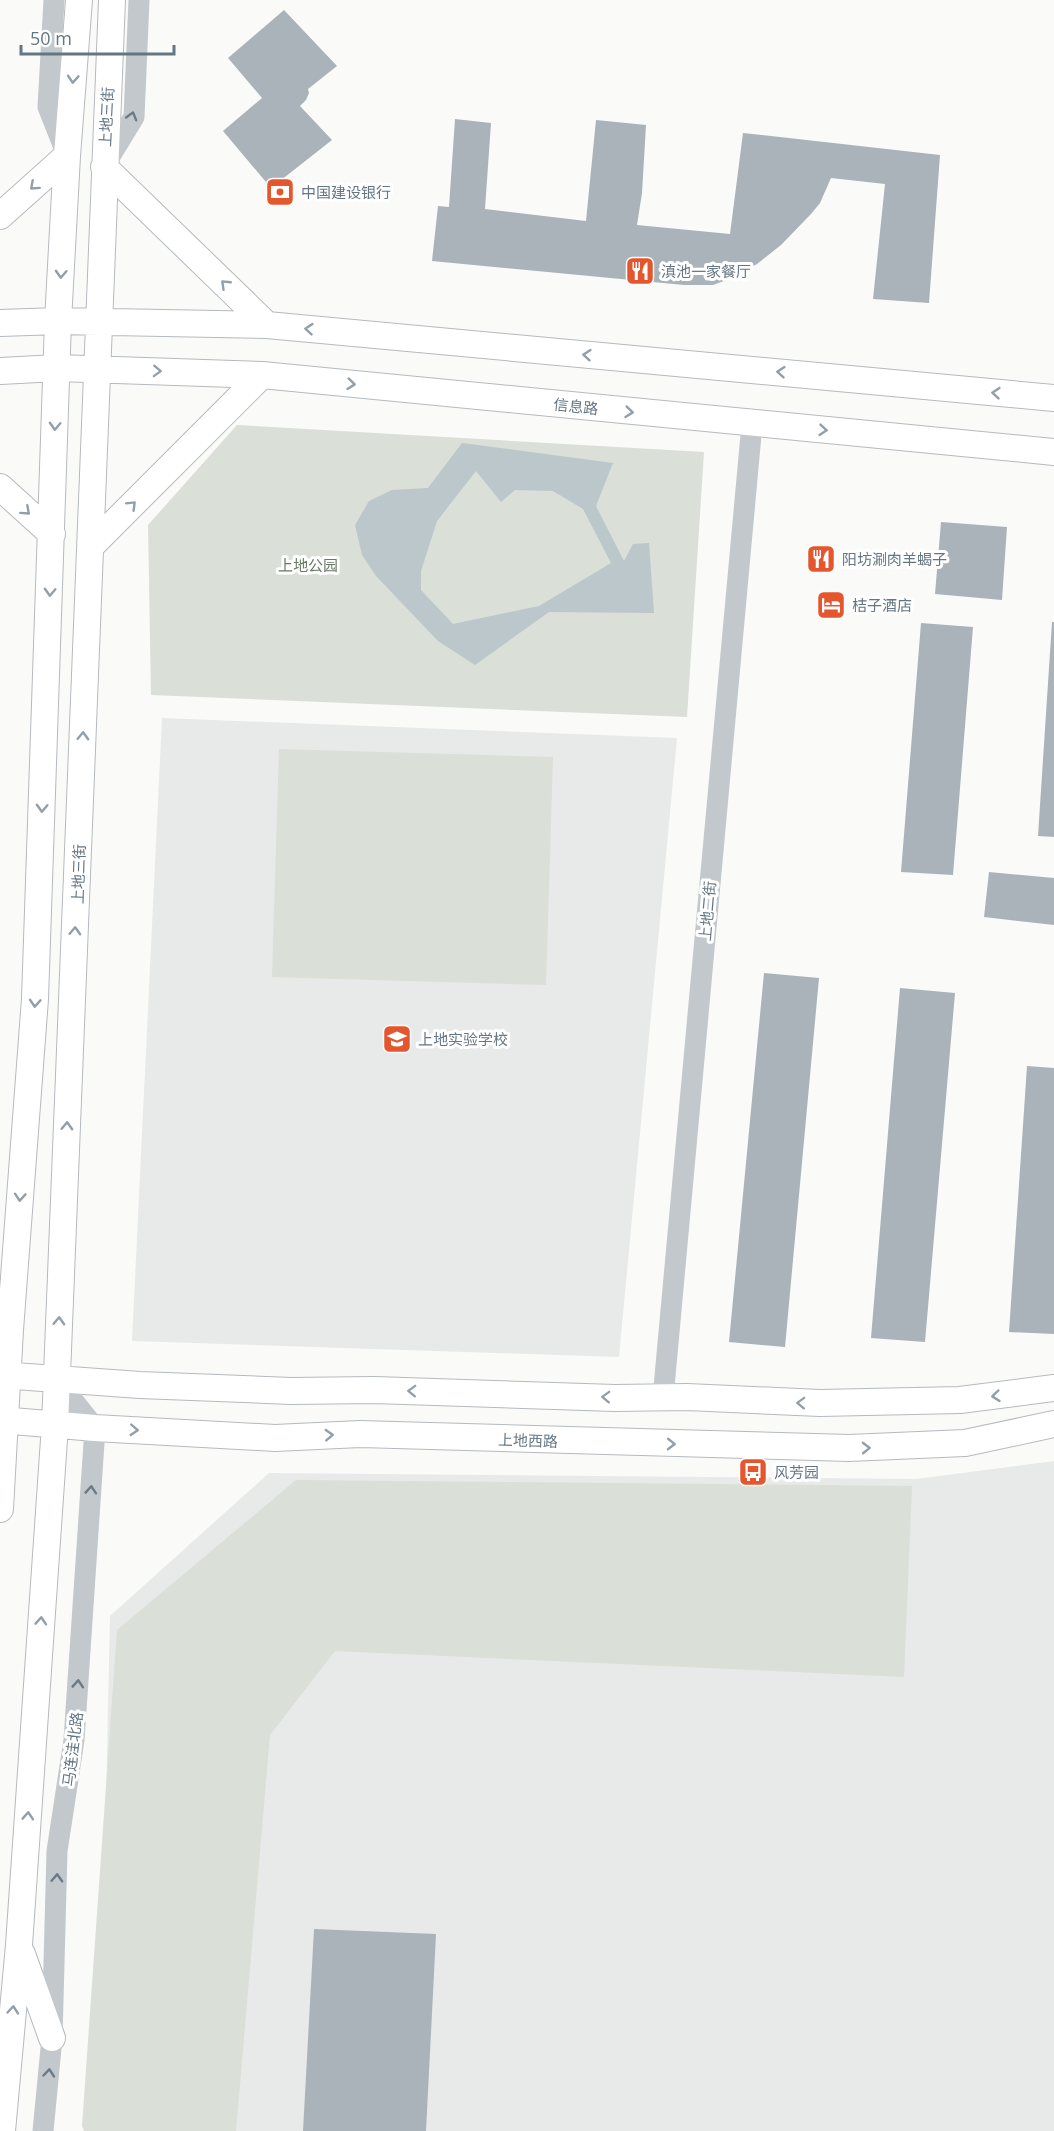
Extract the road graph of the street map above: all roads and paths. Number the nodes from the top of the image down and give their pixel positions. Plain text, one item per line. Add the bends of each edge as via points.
1 (54, 0) edge
2 (79, 0) edge
3 (112, 0) edge
4 (140, 0) edge
5 (67, 156) junction
6 (104, 167) junction
7 (0, 216) edge
8 (58, 321) junction
9 (99, 321) junction
10 (0, 323) edge
11 (267, 325) junction
12 (57, 368) junction
13 (98, 369) junction
14 (0, 371) edge
15 (262, 375) junction
16 (1054, 398) edge
17 (752, 424) junction
18 (1054, 452) edge
19 (0, 488) edge
20 (52, 534) junction
21 (91, 546) junction
22 (4, 1375) edge
23 (56, 1379) junction
24 (1054, 1388) edge
25 (663, 1398) junction
26 (2, 1420) edge
27 (1054, 1424) edge
28 (55, 1425) junction
29 (95, 1428) junction
30 (0, 1509) edge
31 (19, 1945) junction
32 (52, 2038) junction
33 (2, 2131) edge
34 (43, 2131) edge

1 - 5 street via 48,107
2 -> 5 main road
3 - 6 main road, 上地三街
6 -> 4 street, 上地三街 via 134,117
5 -> 7 main road
5 -> 8 main road
6 - 9 main road, 上地三街
11 -> 6 main road
8 - 9 main road
8 - 10 main road
8 - 12 main road
9 - 11 main road
9 - 13 main road, 上地三街
16 -> 11 main road
12 - 13 main road, 信息路
12 - 14 main road, 信息路
12 -> 20 main road
13 -> 15 main road, 信息路
13 - 21 main road, 上地三街
15 -> 17 main road, 信息路
21 -> 15 main road
17 -> 18 main road, 信息路
17 - 25 street, 上地二街
19 -> 20 main road
20 -> 22 main road via 35,999
23 -> 21 main road, 上地三街
22 - 23 main road
22 - 26 main road
25 -> 23 main road via 291,1391
23 - 28 main road, 上地三街
23 - 29 street
24 -> 25 main road via 960,1400 820,1403
26 - 28 main road, 上地西路
26 - 30 main road
29 -> 27 main road, 上地西路 via 275,1438 360,1434 849,1448 965,1443
28 - 29 main road, 上地西路
31 -> 28 main road
32 -> 29 street, 马连洼北路 via 57,1851 75,1740
31 - 32 main road
33 -> 31 main road
34 -> 32 street, 马连洼北路

